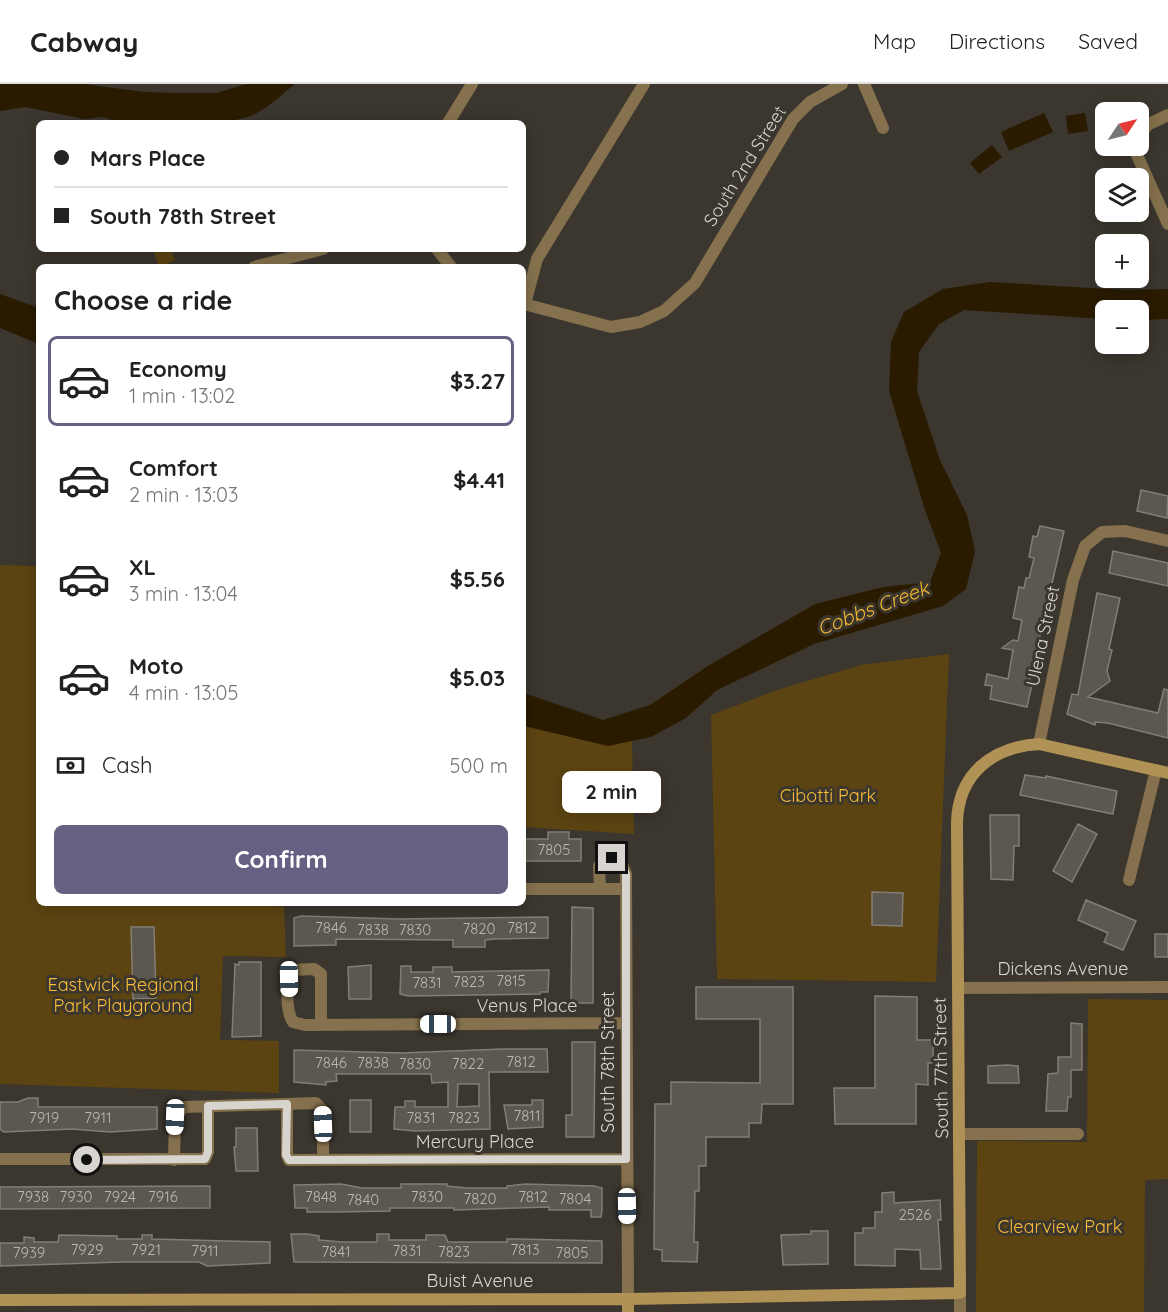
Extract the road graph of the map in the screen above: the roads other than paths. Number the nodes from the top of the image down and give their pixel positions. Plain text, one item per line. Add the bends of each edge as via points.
1 (472, 84) edge
2 (644, 84) edge
3 (842, 84) edge
4 (864, 84) edge
5 (1168, 116) edge
6 (450, 120) edge
7 (1149, 124) edge
8 (883, 128) dead end
9 (1137, 156) edge
10 (1168, 224) edge
11 (312, 252) edge
12 (439, 252) edge
13 (266, 264) edge
14 (449, 264) edge
15 (526, 297) edge
16 (526, 305) edge
17 (1168, 542) edge
18 (1039, 744) junction
19 (1162, 771) edge
20 (1129, 880) dead end
21 (600, 888) junction
22 (526, 889) edge
23 (626, 889) junction
24 (1168, 987) edge
25 (959, 988) junction
26 (626, 1023) junction
27 (321, 1025) junction
28 (287, 1104) junction
29 (208, 1106) junction
30 (960, 1134) junction
31 (1078, 1134) dead end
32 (626, 1159) junction
33 (0, 1160) edge
34 (174, 1160) junction
35 (323, 1160) junction
36 (960, 1293) junction
37 (628, 1299) junction
38 (0, 1300) edge
39 (628, 1312) edge
40 (960, 1312) edge

1 - 6 street
2 - 15 street via 537,259
3 - 16 street, South 2nd Street via 810,102 793,119 695,283 664,311 625,326 597,326
4 - 8 street
5 - 7 street
9 - 10 street
11 - 13 street
12 - 14 street
17 - 18 street, Ulena Street via 1125,531 1102,532 1085,546 1073,580
18 - 19 street
18 - 25 street, South 77th Street via 999,752 964,787 957,805
19 - 20 street
21 - 22 street
21 - 23 street
21 - 23 street, South 78th Street via 599,866 612,858 625,867
23 - 26 street, South 78th Street
24 - 25 street, Dickens Avenue
25 - 30 street, South 77th Street
26 - 27 street, Venus Place
26 - 32 street, South 78th Street
27 - 27 street, Venus Place via 321,974 314,969 293,970 289,979 289,1017 296,1024
28 - 29 street
28 - 35 street via 321,1106
28 - 35 street, Mercury Place via 289,1160
29 - 34 street via 178,1111
29 - 34 street via 208,1156
30 - 31 street
30 - 36 street, South 77th Street
32 - 35 street, Mercury Place
32 - 37 street, South 78th Street
33 - 34 street
36 - 37 street, Buist Avenue
36 - 40 street, South 77th Street
37 - 38 street, Buist Avenue
37 - 39 street, South 78th Street

